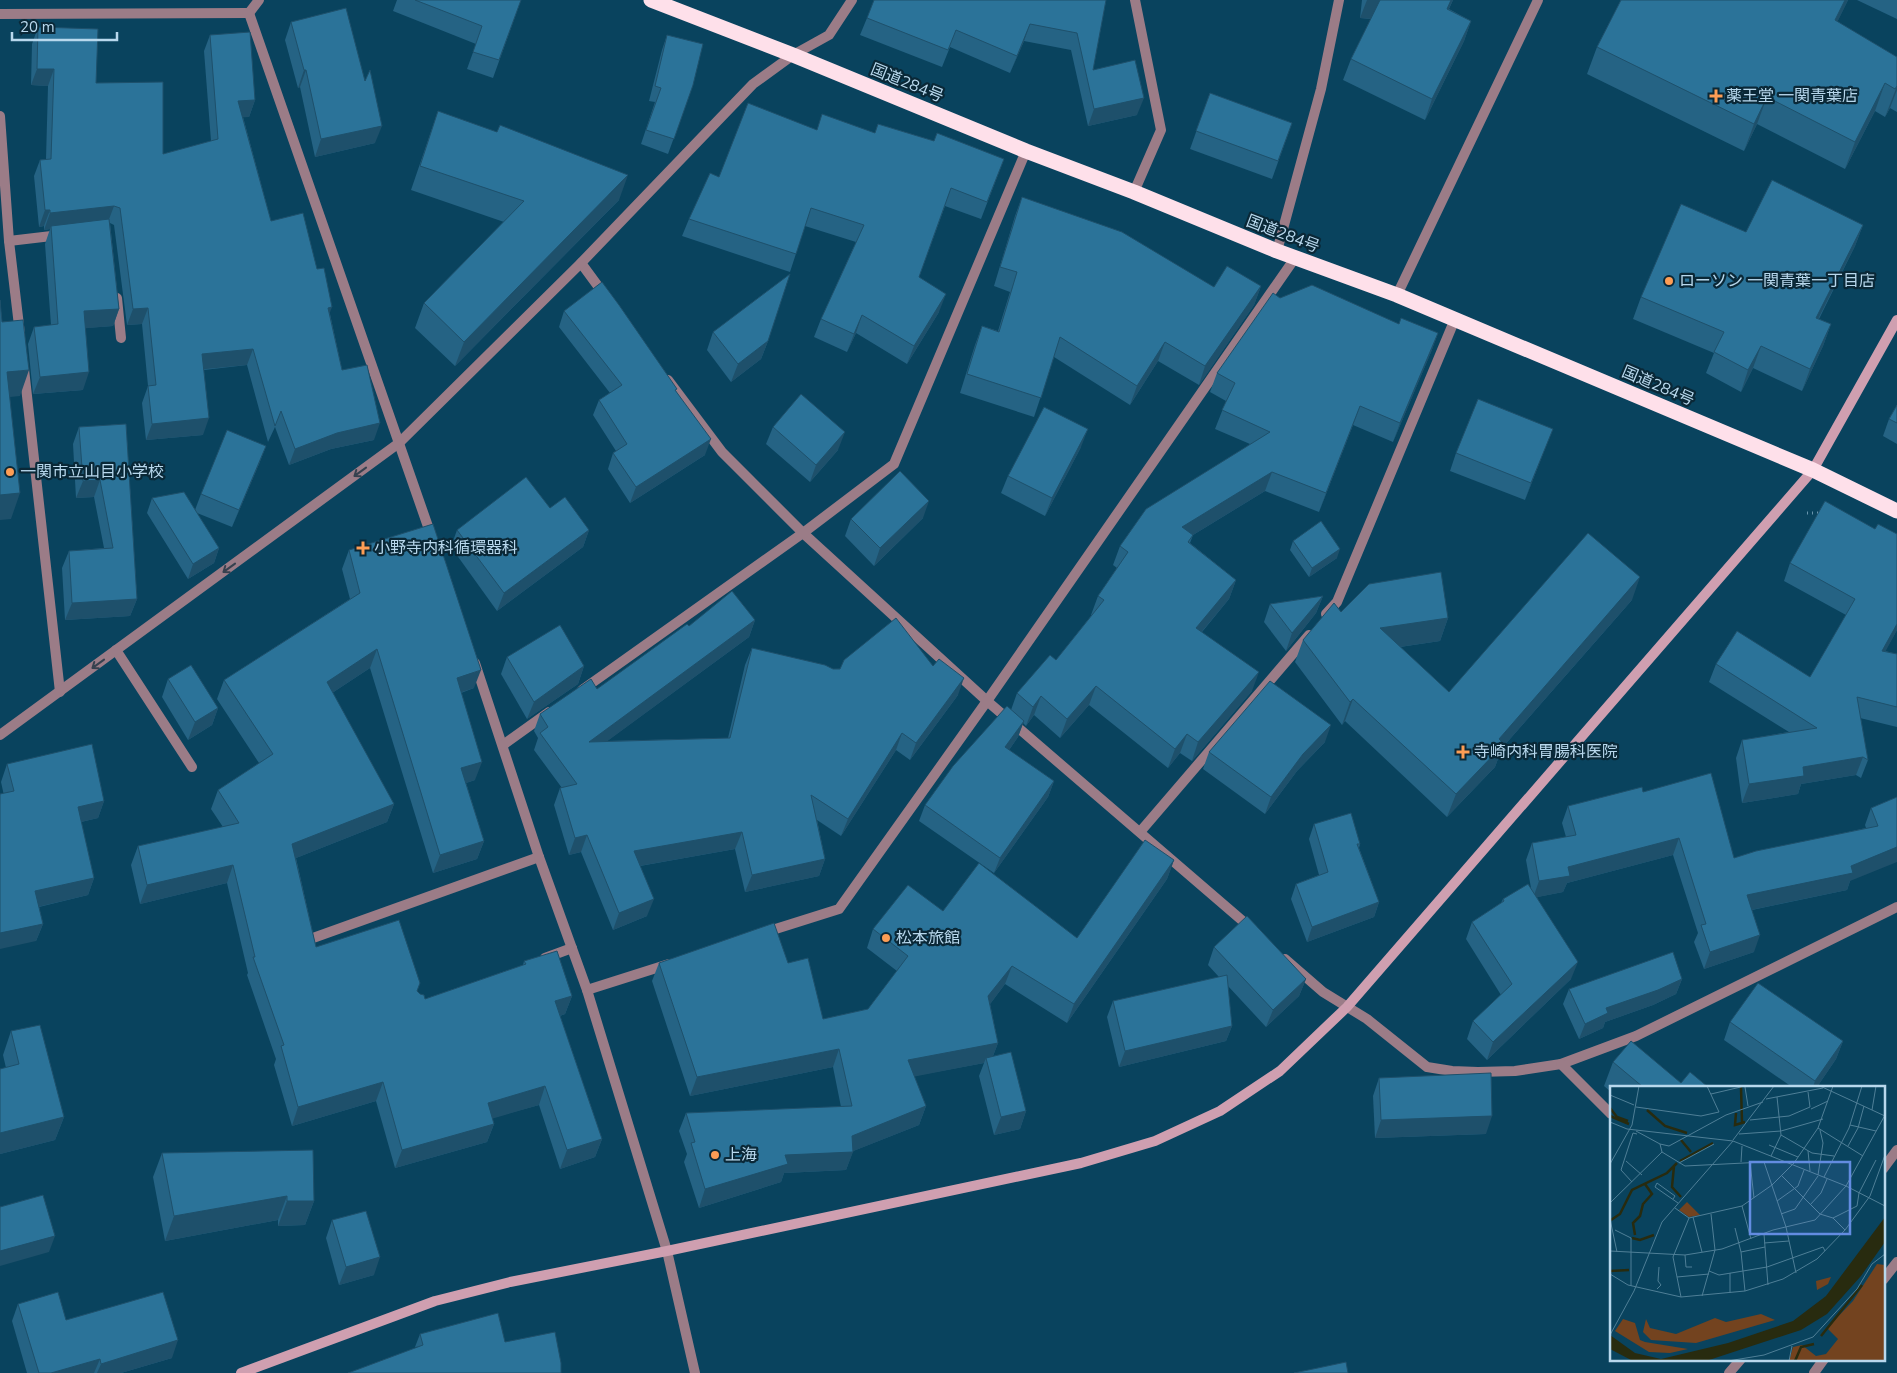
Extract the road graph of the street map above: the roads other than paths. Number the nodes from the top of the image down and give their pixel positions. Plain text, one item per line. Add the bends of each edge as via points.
1 (259, 0) edge
2 (651, 0) edge
3 (852, 0) edge
4 (1135, 0) edge
5 (1339, 0) edge
6 (1538, 0) edge
7 (248, 13) junction
8 (0, 14) edge
9 (793, 55) junction
10 (0, 116) edge
11 (1026, 152) junction
12 (1134, 192) junction
13 (73, 233) edge
14 (9, 241) junction
15 (1277, 251) junction
16 (1295, 258) junction
17 (581, 263) junction
18 (116, 288) edge
19 (1397, 295) junction
20 (610, 303) edge
21 (1455, 319) junction
22 (1897, 320) edge
23 (121, 338) dead end
24 (663, 374) edge
25 (400, 443) junction
26 (1813, 470) junction
27 (1897, 511) edge
28 (803, 533) junction
29 (435, 547) edge
30 (116, 650) junction
31 (471, 651) edge
32 (60, 692) junction
33 (576, 694) edge
34 (987, 701) junction
35 (560, 705) edge
36 (0, 735) edge
37 (503, 745) junction
38 (192, 767) dead end
39 (1140, 832) junction
40 (539, 857) junction
41 (1897, 907) edge
42 (1257, 934) edge
43 (755, 936) edge
44 (313, 938) edge
45 (572, 948) junction
46 (1279, 954) edge
47 (680, 960) edge
48 (536, 962) edge
49 (587, 990) junction
50 (1347, 1007) junction
51 (1561, 1064) junction
52 (1610, 1113) edge
53 (1897, 1150) edge
54 (1884, 1168) edge
55 (667, 1251) junction
56 (1897, 1262) edge
57 (1884, 1279) edge
58 (1739, 1360) edge
59 (1823, 1360) edge
60 (246, 1372) edge
61 (695, 1373) edge
62 (1729, 1373) edge
63 (1814, 1373) edge

1 - 7 street
2 - 9 highway, 国道284号
3 - 9 street via 829,35
4 - 12 street via 1161,130
5 - 15 street via 1321,89
6 - 19 street
7 - 8 street
7 - 25 street
9 - 11 highway, 国道284号
9 - 17 street via 753,84
10 - 14 street
11 - 12 highway, 国道284号
11 - 28 street via 894,464
12 - 15 highway, 国道284号
13 - 14 street
14 - 32 street
15 - 16 highway, 国道284号
16 - 19 highway, 国道284号
16 - 34 street
17 - 20 street
17 - 25 street
18 - 23 street
19 - 21 highway, 国道284号
21 - 26 highway, 国道284号
21 - 39 street via 1337,602
22 - 26 street
24 - 28 street via 722,452
25 - 29 street
25 -> 30 street
26 - 27 highway, 国道284号
26 - 50 street
28 - 33 street
28 - 34 street
30 -> 32 street
30 - 38 street
31 - 37 street
32 - 36 street
34 - 39 street
34 - 43 street via 839,909
35 - 37 street
37 - 40 street
39 - 42 street
40 - 44 street
40 - 45 street
41 - 51 street via 1636,1036
45 - 48 street
45 - 49 street
46 - 50 street via 1323,992
47 - 49 street
49 - 55 street
50 - 51 street via 1428,1067 1478,1072
50 - 55 street via 1280,1071 1220,1111 1155,1141 1081,1163
51 - 52 street
53 - 54 street
55 - 60 street via 510,1282 435,1301
55 - 61 street
56 - 57 street
58 - 62 street
59 - 63 street

